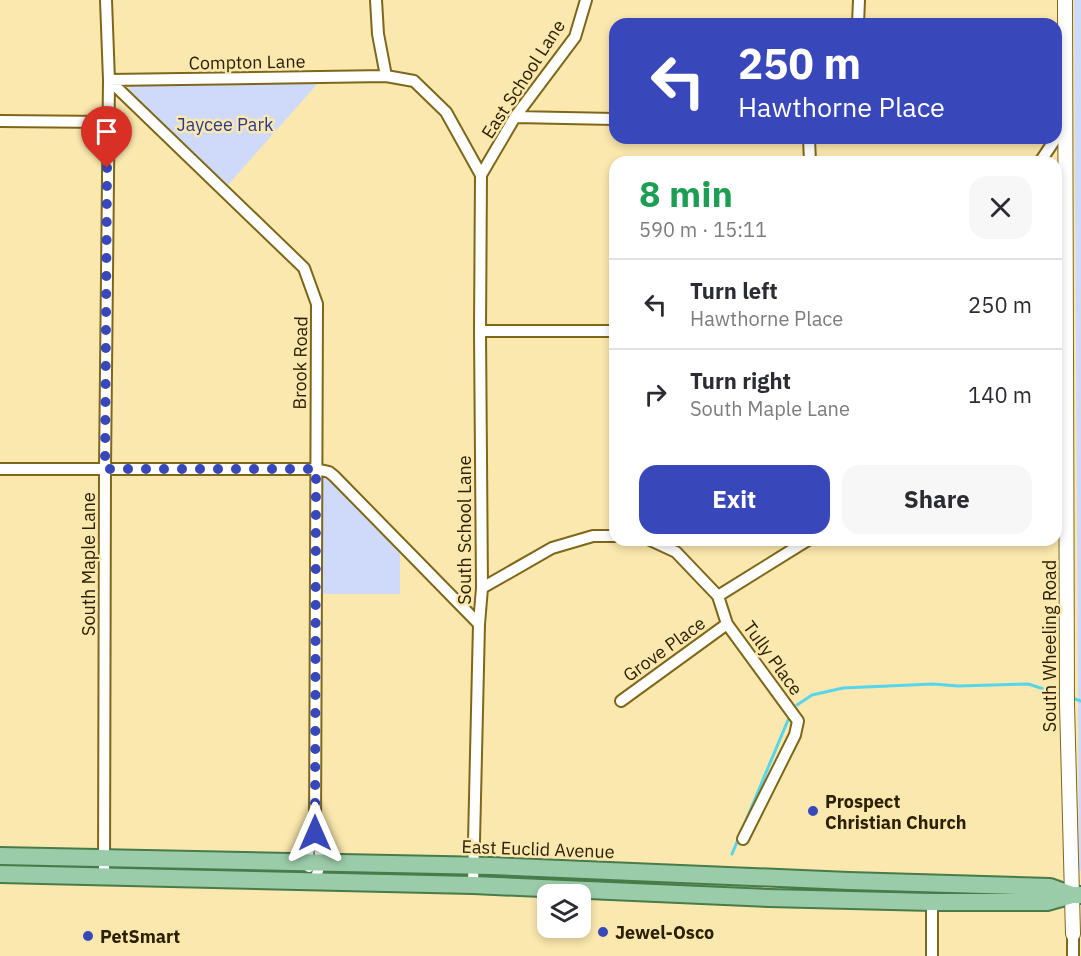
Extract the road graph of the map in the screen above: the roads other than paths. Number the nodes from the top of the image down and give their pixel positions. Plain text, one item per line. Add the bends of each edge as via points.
1 (106, 0) edge
2 (376, 0) edge
3 (586, 0) edge
4 (859, 0) edge
5 (1065, 0) edge
6 (858, 18) edge
7 (386, 76) junction
8 (109, 80) junction
9 (515, 117) junction
10 (609, 119) edge
11 (0, 121) edge
12 (1067, 121) junction
13 (108, 122) junction
14 (1062, 129) edge
15 (482, 175) junction
16 (480, 331) junction
17 (609, 331) edge
18 (0, 469) edge
19 (105, 469) junction
20 (316, 469) junction
21 (609, 536) edge
22 (663, 546) edge
23 (798, 546) edge
24 (482, 588) junction
25 (718, 596) junction
26 (479, 624) junction
27 (727, 624) junction
28 (621, 700) dead end
29 (743, 839) dead end
30 (0, 856) edge
31 (104, 858) junction
32 (314, 863) junction
33 (473, 865) junction
34 (0, 874) edge
35 (104, 876) junction
36 (315, 880) junction
37 (473, 885) junction
38 (1077, 895) edge
39 (932, 902) junction
40 (1073, 934) joint
41 (932, 956) edge
42 (1073, 956) edge

1 - 8 street, South Maple Lane
2 - 7 street
3 - 9 street, East School Lane via 575,37
4 - 6 street
5 - 12 street, South Wheeling Road
7 - 8 street, Compton Lane
7 - 15 street, Compton Lane via 414,81 446,112
8 - 13 street, South Maple Lane
8 - 20 street, Brook Road via 304,268 317,304
9 - 10 street
9 - 15 street, East School Lane
11 - 13 street
12 - 14 street
12 - 38 street, South Wheeling Road via 1067,704
13 - 19 street, South Maple Lane
15 - 16 street, South School Lane
16 - 17 street
16 - 24 street, South School Lane
18 - 19 street
19 - 20 street
19 - 31 street, South Maple Lane
20 - 26 street via 334,476
20 - 32 street, Brook Road via 315,833 320,851
21 - 24 street via 593,536 552,548
22 - 25 street, Tully Place via 676,552
23 - 25 street
24 - 26 street, South School Lane
25 - 27 street, Tully Place
26 - 33 street, South School Lane
27 - 28 street, Grove Place
27 - 29 street, Tully Place via 798,721 795,735
30 - 31 main road, East Euclid Avenue
31 - 32 main road, East Euclid Avenue
31 - 35 street, South Maple Lane
32 - 33 main road, East Euclid Avenue
32 - 36 street
33 - 37 street, South School Lane
33 - 38 main road, East Euclid Avenue via 1050,887
34 - 35 main road
35 - 36 main road
36 - 37 main road
37 - 39 main road
38 - 39 main road via 1047,902
38 - 40 street, South Wheeling Road
39 - 41 street
40 - 42 street

